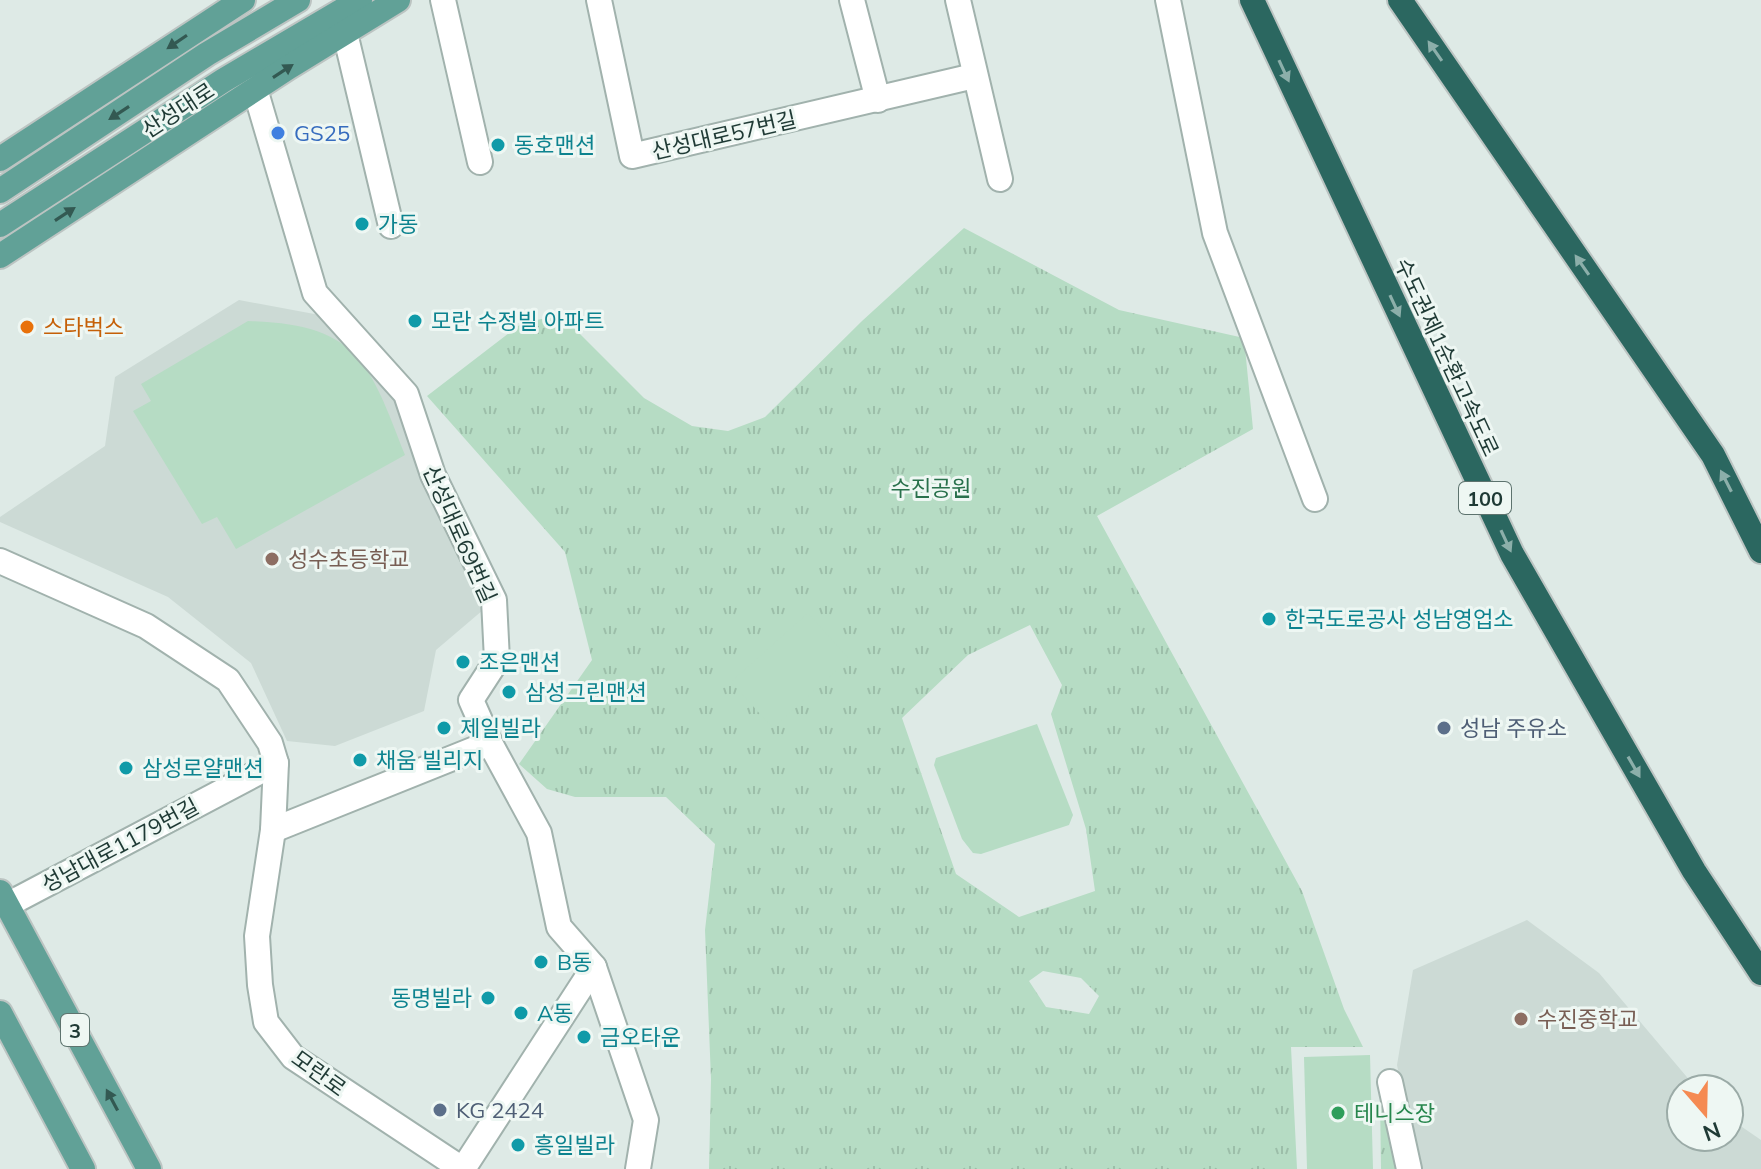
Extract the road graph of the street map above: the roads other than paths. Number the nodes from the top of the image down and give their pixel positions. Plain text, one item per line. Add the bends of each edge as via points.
1 (298, 0) edge
2 (360, 0) edge
3 (398, 0) edge
4 (443, 0) edge
5 (599, 0) edge
6 (852, 0) edge
7 (958, 0) edge
8 (1168, 0) edge
9 (1252, 0) edge
10 (1400, 0) edge
11 (231, 3) edge
12 (345, 33) junction
13 (974, 76) junction
14 (255, 89) junction
15 (878, 100) junction
16 (0, 159) edge
17 (480, 162) dead end
18 (1000, 179) dead end
19 (0, 191) edge
20 (0, 225) edge
21 (391, 226) dead end
22 (0, 256) edge
23 (1315, 499) dead end
24 (1761, 551) edge
25 (0, 561) edge
26 (490, 743) junction
27 (276, 763) junction
28 (273, 830) junction
29 (4, 898) edge
30 (594, 967) junction
31 (1761, 973) edge
32 (0, 1013) edge
33 (1390, 1082) dead end
34 (83, 1169) edge
35 (149, 1169) edge
36 (463, 1169) edge
37 (638, 1169) edge
38 (1409, 1169) edge

1 -> 19 main road, 산성대로
2 - 20 main road, 산성대로 via 224,80
3 - 12 main road
4 - 17 street
5 - 15 street, 산성대로57번길 via 632,156
6 - 15 street
7 - 13 street
8 - 23 street via 1215,233
9 -> 31 highway, 수도권제1순환고속도로 / 100 via 1512,554 1694,871
24 -> 10 highway via 1713,455
11 -> 16 main road
14 -> 12 main road
12 - 21 street
13 - 15 street, 산성대로57번길
13 - 18 street
22 -> 14 main road
14 - 26 street, 산성대로69번길 via 315,293 406,394 433,475 494,600 497,660 471,700
25 - 27 street, 모란로 via 146,626 228,680 270,743
26 - 28 street
26 - 30 street, 산성대로69번길 via 539,833 559,927
27 - 28 street, 모란로
27 - 29 street, 성남대로1179번길
28 - 36 street, 모란로 via 257,936 266,1022 293,1057
35 -> 29 main road, 3
30 - 36 street, 모란로
30 - 37 street, 산성대로69번길 via 646,1120
32 - 34 main road
33 - 38 street

